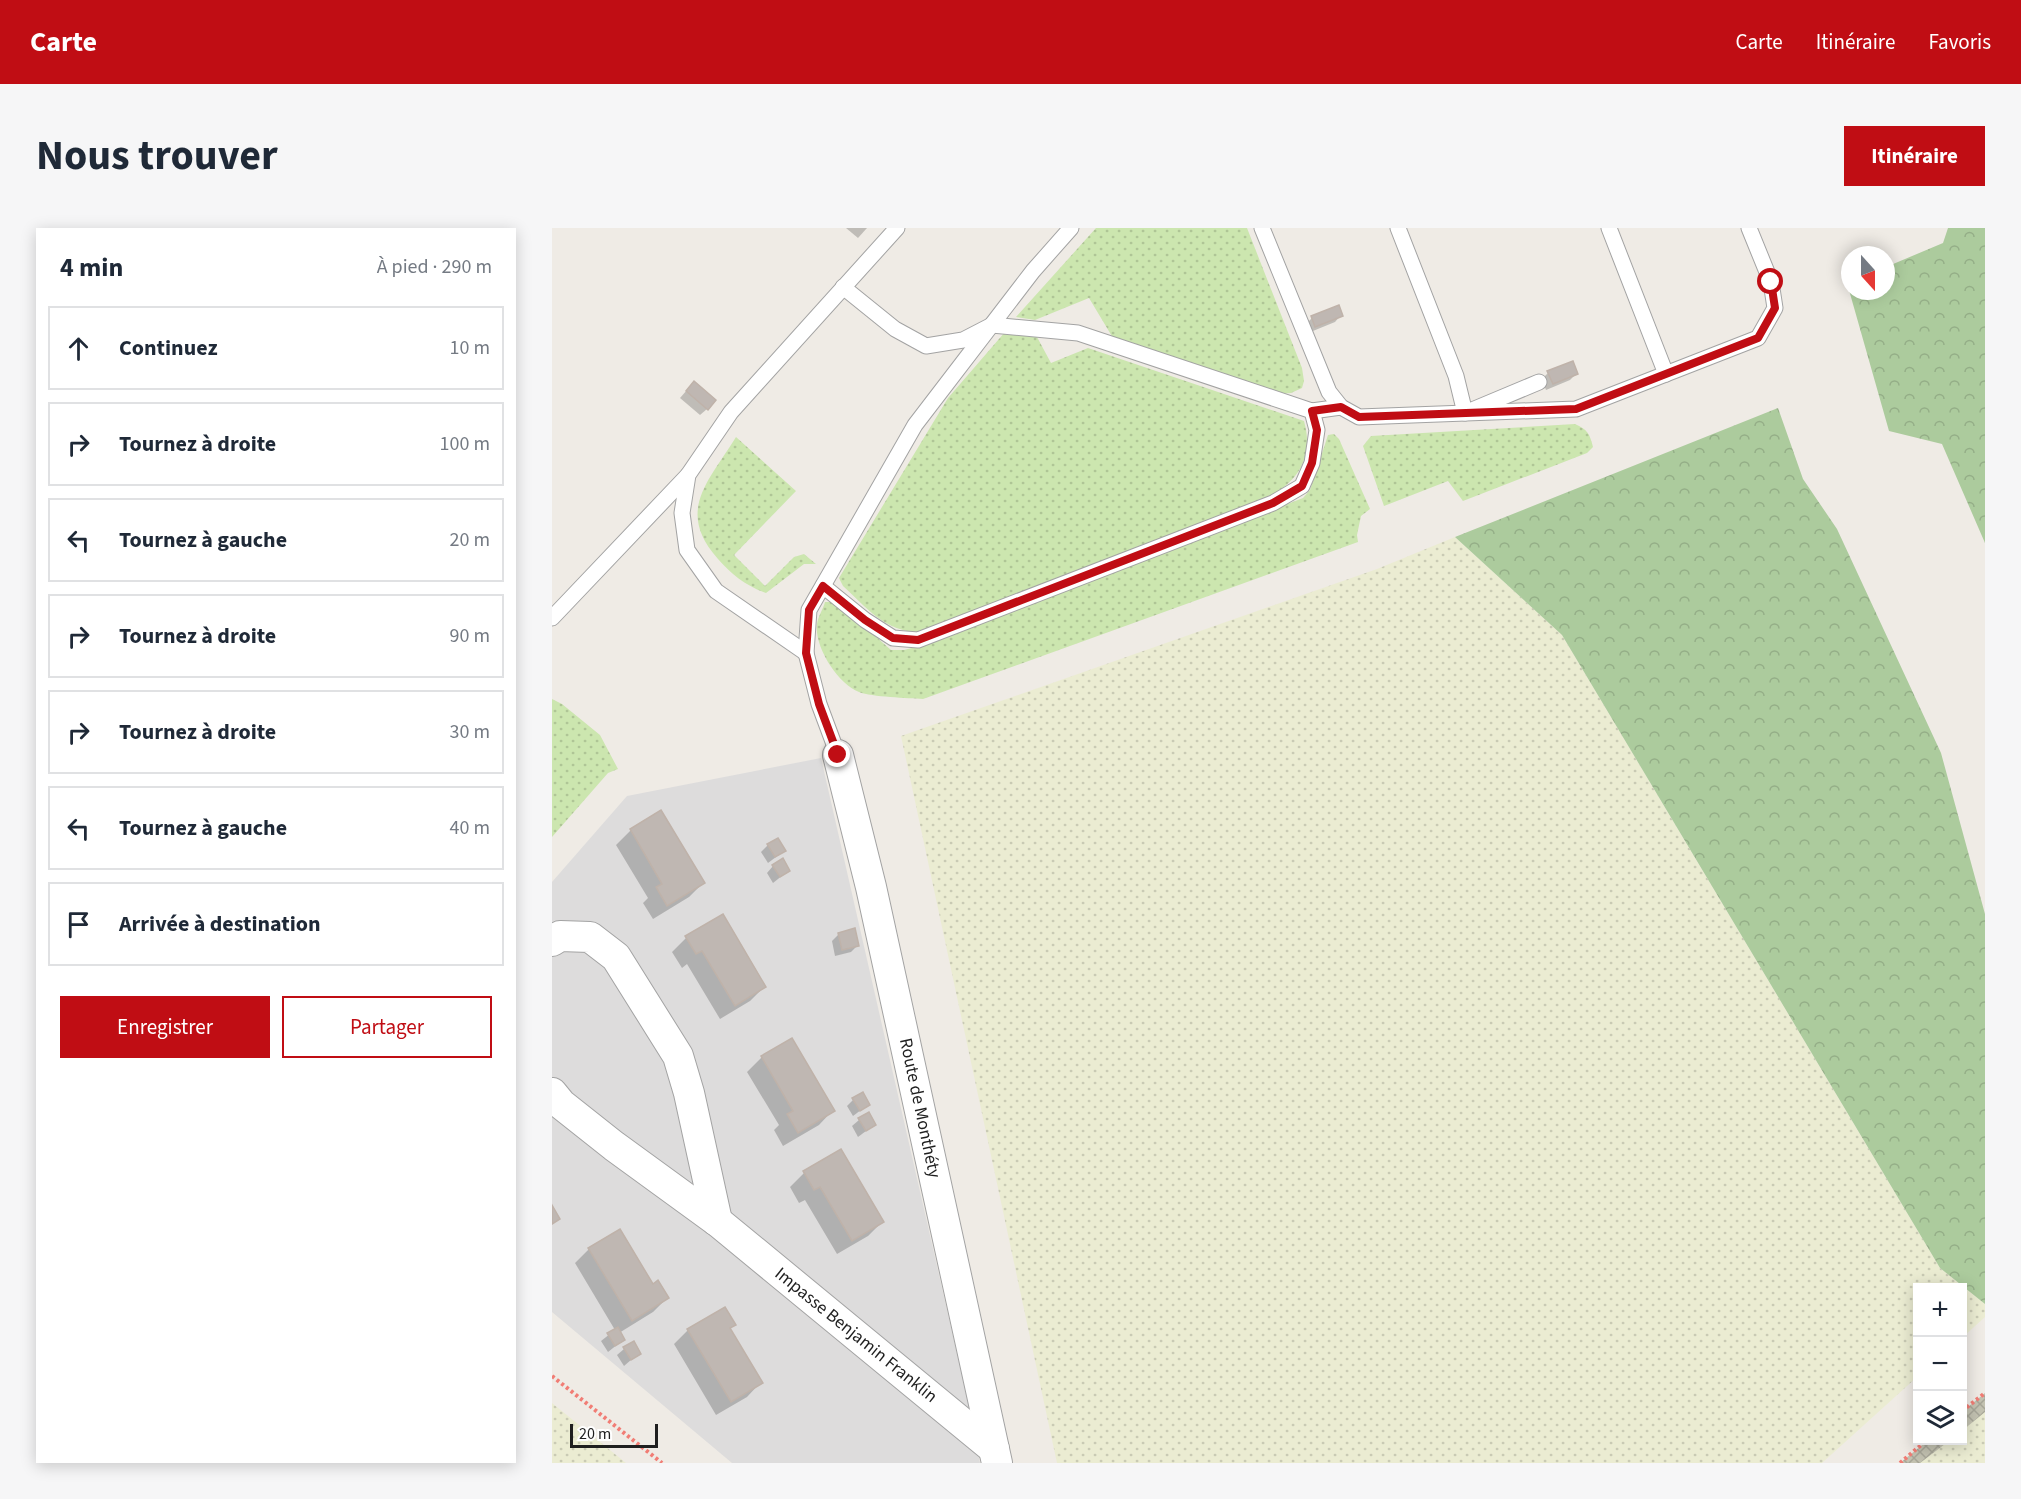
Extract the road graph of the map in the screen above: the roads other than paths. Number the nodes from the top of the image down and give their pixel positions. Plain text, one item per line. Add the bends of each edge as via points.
1 (897, 228) edge
2 (1071, 228) edge
3 (1262, 228) edge
4 (1398, 228) edge
5 (1610, 228) edge
6 (1749, 228) edge
7 (843, 287) junction
8 (992, 325) junction
9 (1666, 374) junction
10 (1539, 382) dead end
11 (1341, 407) junction
12 (1312, 411) junction
13 (1465, 413) junction
14 (688, 475) junction
15 (823, 586) junction
16 (552, 618) edge
17 (806, 653) junction
18 (838, 755) joint
19 (552, 941) edge
20 (552, 1093) edge
21 (717, 1221) junction
22 (995, 1456) edge

1 - 7 lane
2 - 8 lane
3 - 11 lane via 1329,392
4 - 13 lane via 1456,376
5 - 9 lane
6 - 9 lane via 1771,282 1775,308 1764,328 1758,338
7 - 8 lane via 895,328 926,346 963,340
7 - 14 lane via 731,412
8 - 12 lane via 1077,333
8 - 15 lane via 915,425
9 - 13 lane via 1576,409
10 - 13 lane
11 - 12 lane
11 - 13 lane via 1359,417
12 - 15 lane via 1317,430 1312,463 1302,486 1273,503 918,640 893,638
14 - 16 lane
14 - 17 lane via 682,513 687,550 716,591
15 - 17 lane via 809,610
17 - 18 lane
18 - 22 street, Route de Monthéty via 871,887
19 - 21 street via 560,936 591,937 616,957 678,1056
20 - 21 street, Impasse Benjamin Franklin via 614,1146
21 - 22 street, Impasse Benjamin Franklin

